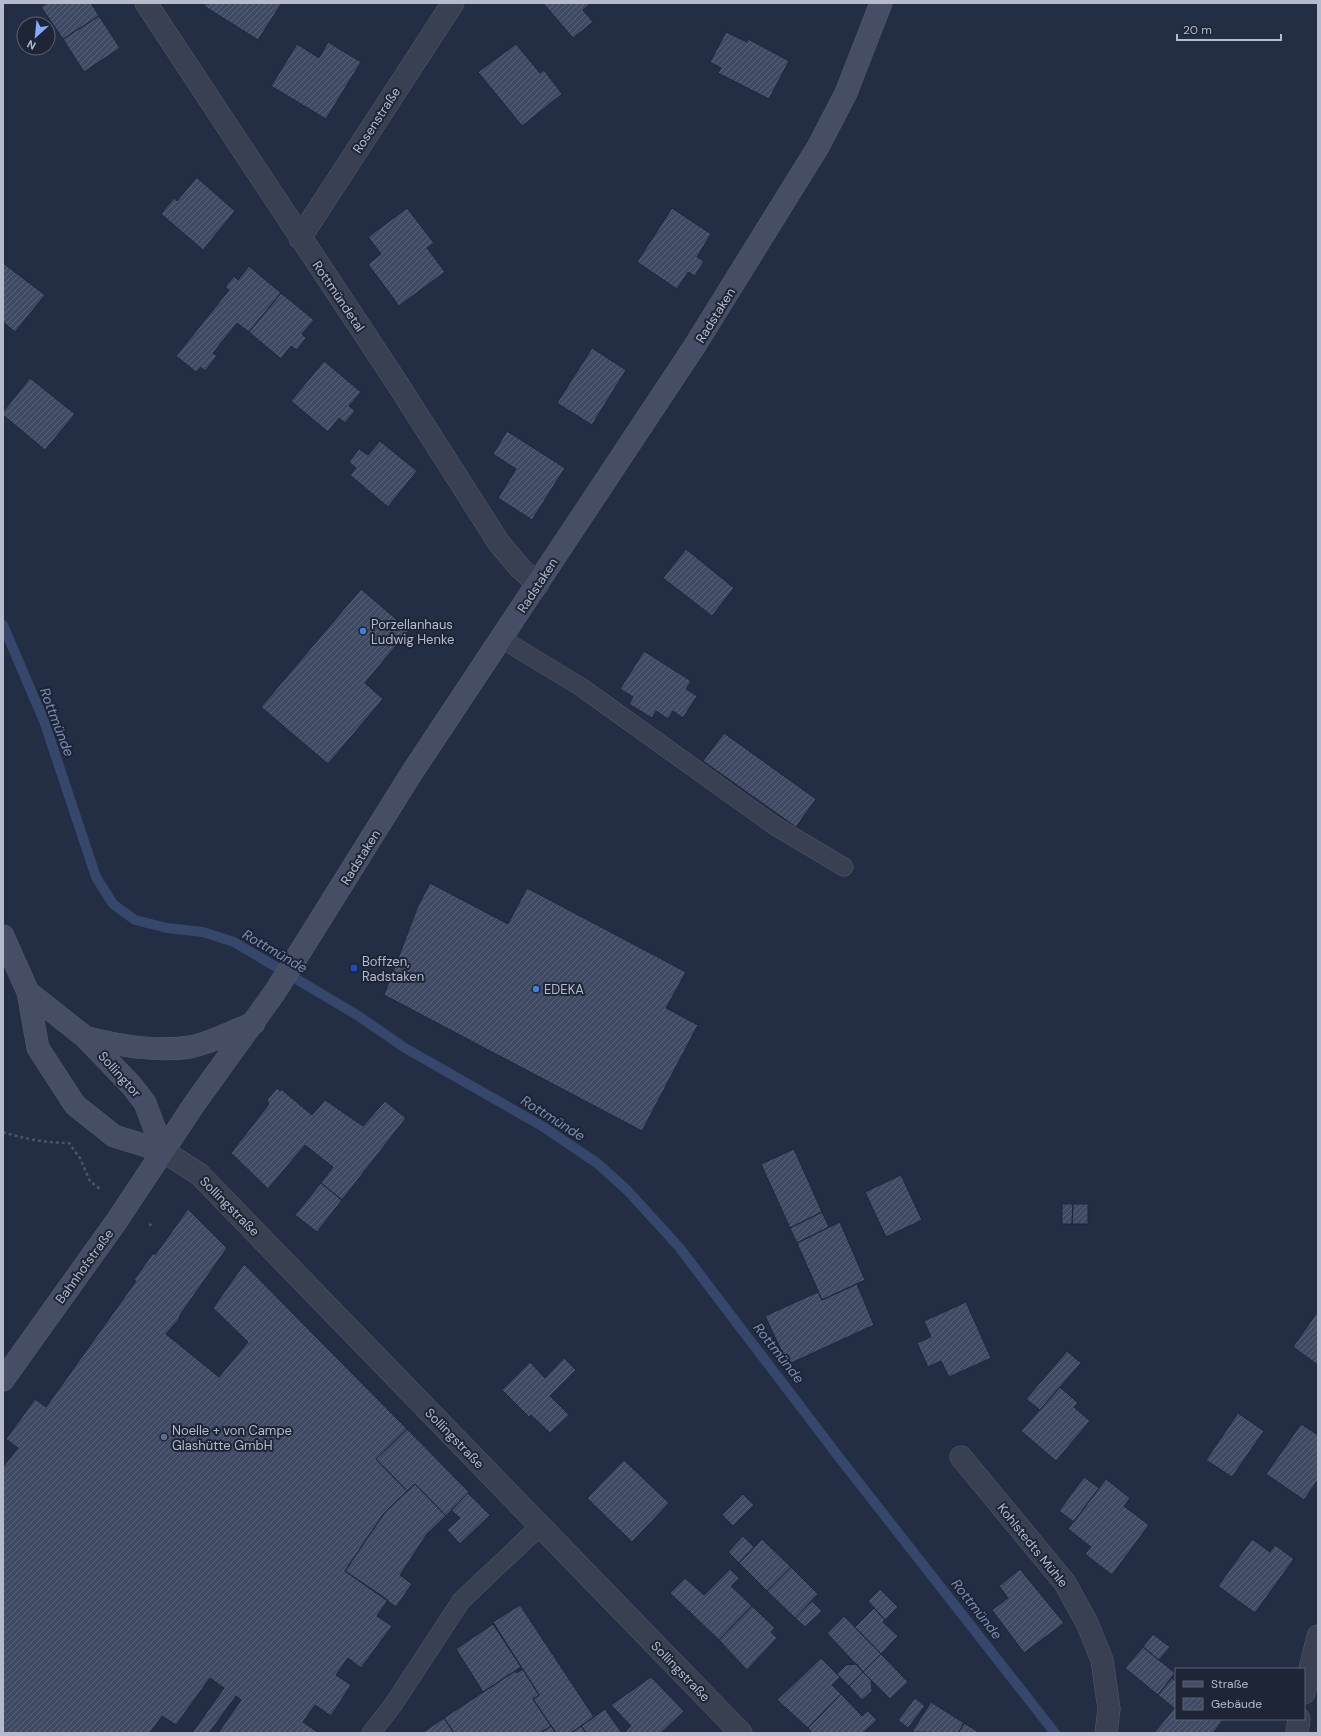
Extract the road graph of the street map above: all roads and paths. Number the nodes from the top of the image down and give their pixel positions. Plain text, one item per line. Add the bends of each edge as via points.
1 (146, 3) edge
2 (453, 3) edge
3 (881, 3) edge
4 (300, 238) junction
5 (538, 584) junction
6 (502, 639) junction
7 (844, 867) dead end
8 (3, 936) edge
9 (28, 992) junction
10 (254, 1023) junction
11 (85, 1037) junction
12 (3, 1132) edge
13 (163, 1151) junction
14 (90, 1181) dead end
15 (3, 1380) edge
16 (962, 1457) dead end
17 (540, 1526) junction
18 (1318, 1636) edge
19 (1305, 1689) edge
20 (1299, 1720) edge
21 (371, 1733) edge
22 (741, 1733) edge
23 (1106, 1733) edge
24 (1298, 1733) edge

1 - 4 street, Rottmündetal
2 - 4 street, Rosenstraße
3 - 5 main road, Radstaken via 846,93 818,147 694,348
4 - 5 street, Rottmündetal via 397,383 499,544
5 - 6 main road, Radstaken
6 - 7 lane via 581,687 774,826
6 - 10 main road, Radstaken via 411,774 300,954
8 - 9 main road, Sollingtor
9 - 11 main road, Sollingtor
9 - 13 main road, Sollingtor via 38,1048 75,1105 114,1136
10 - 11 main road via 190,1047 117,1045
10 - 13 main road, Radstaken
11 - 13 main road, Sollingtor via 145,1103
12 - 14 path via 24,1139 68,1143 80,1158
13 - 15 main road, Bahnhofstraße via 116,1222
13 - 17 street, Sollingstraße via 199,1174
16 - 23 street, Kohlstedts Mühle via 1065,1583 1083,1616 1102,1660 1109,1709
17 - 21 lane via 461,1601 393,1705
17 - 22 street, Sollingstraße
18 - 19 street
20 - 24 street

